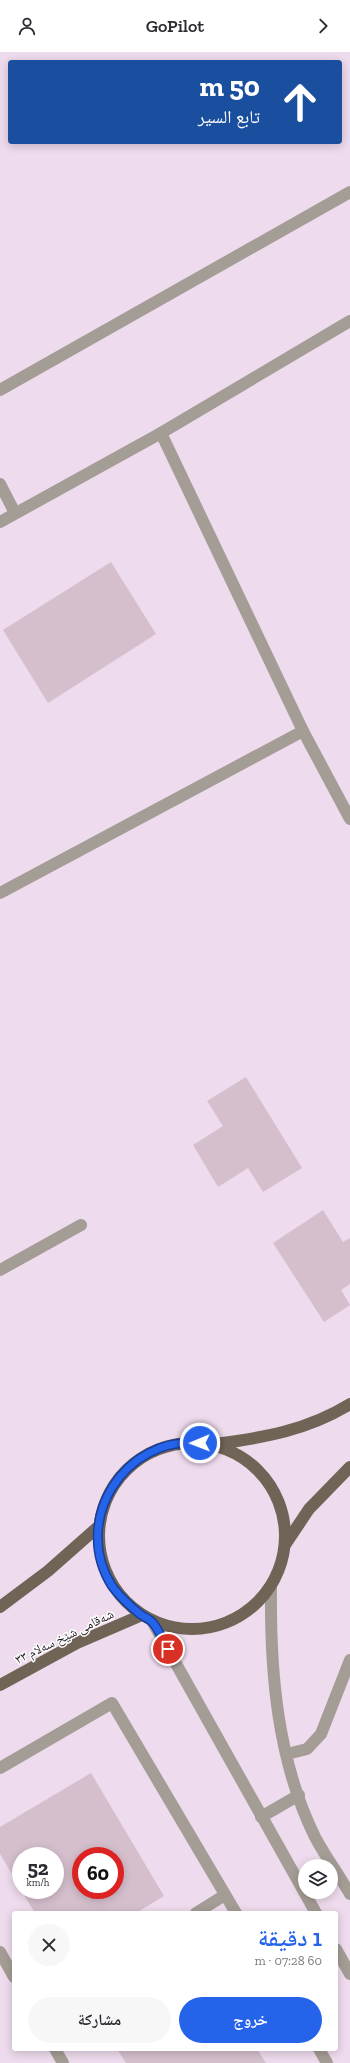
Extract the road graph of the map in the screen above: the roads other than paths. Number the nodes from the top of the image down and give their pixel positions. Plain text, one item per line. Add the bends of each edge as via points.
1 (350, 192) edge
2 (350, 321) edge
3 (0, 390) edge
4 (161, 433) junction
5 (0, 484) edge
6 (15, 513) junction
7 (0, 522) edge
8 (303, 731) junction
9 (350, 819) edge
10 (0, 893) edge
11 (81, 1225) dead end
12 (0, 1270) edge
13 (350, 1404) edge
14 (211, 1444) junction
15 (350, 1467) edge
16 (99, 1526) junction
17 (285, 1545) junction
18 (271, 1587) junction
19 (0, 1607) edge
20 (147, 1618) junction
21 (350, 1660) edge
22 (0, 1685) edge
23 (287, 1754) junction
24 (0, 1768) edge
25 (298, 1795) junction
26 (261, 1816) junction
27 (350, 1894) edge
28 (225, 1895) junction
29 (199, 1911) edge
30 (235, 1911) edge
31 (315, 1911) edge
32 (0, 1952) edge
33 (338, 1953) edge
34 (12, 1973) edge
35 (350, 1974) edge
36 (56, 2051) edge
37 (319, 2051) edge
38 (63, 2063) edge
39 (327, 2063) edge

1 - 3 street
2 - 4 street
4 - 6 street
4 - 8 street
5 - 6 street
6 - 7 street
8 - 9 street
8 - 10 street
11 - 12 street
13 - 14 main road, شەقامی شێخ سەلام ٣٣ via 328,1417 300,1428 256,1439
14 - 16 main road, شەقامی شێخ سەلام ٣٣ via 189,1442 167,1446 146,1454 128,1467 114,1484 103,1504
14 - 17 main road, شەقامی شێخ سەلام ٣٣ via 232,1452 252,1464 267,1481 278,1500
15 - 17 main road, شەقامی شێخ سەلام ٣٣ via 309,1509
16 - 19 main road via 48,1571
16 - 20 main road, شەقامی شێخ سەلام ٣٣ via 99,1547 109,1580 126,1602
17 - 18 main road, شەقامی شێخ سەلام ٣٣ via 280,1567
18 - 20 main road, شەقامی شێخ سەلام ٣٣ via 245,1613 218,1627 196,1630 174,1628
18 - 23 street via 272,1672
20 - 22 main road, شەقامی شێخ سەلام ٣٣ via 77,1643
20 - 26 street
21 - 23 street via 321,1734 307,1749
23 - 25 street
24 - 28 street via 112,1703
25 - 26 street
25 - 27 street via 316,1837
26 - 31 street
28 - 29 street
28 - 30 street
32 - 34 street
33 - 35 street
36 - 38 street
37 - 39 street

